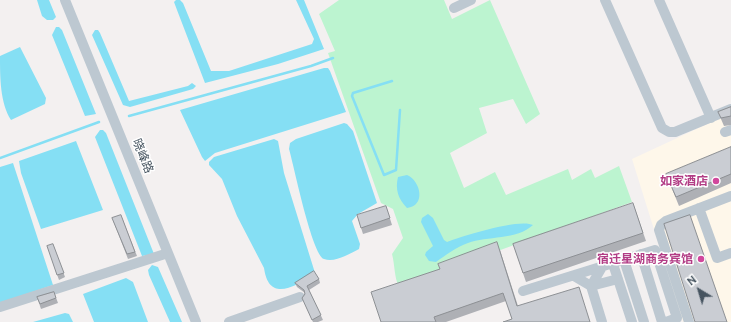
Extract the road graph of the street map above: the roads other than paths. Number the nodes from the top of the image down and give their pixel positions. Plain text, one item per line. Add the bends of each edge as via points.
1 (65, 0) edge
2 (471, 0) edge
3 (605, 0) edge
4 (659, 0) edge
5 (454, 8) dead end
6 (731, 109) edge
7 (711, 118) junction
8 (730, 199) edge
9 (699, 208) junction
10 (168, 253) junction
11 (731, 253) edge
12 (647, 255) junction
13 (624, 260) junction
14 (614, 264) junction
15 (602, 267) junction
16 (646, 270) junction
17 (629, 275) junction
18 (574, 276) junction
19 (618, 279) junction
20 (591, 286) junction
21 (522, 291) dead end
22 (300, 297) dead end
23 (0, 307) edge
24 (669, 320) edge
25 (196, 322) edge
26 (229, 322) edge
27 (602, 322) edge
28 (632, 322) edge
29 (644, 322) edge
30 (689, 322) edge

1 - 10 street, 晓峰路
2 - 5 street
3 - 7 street via 662,128 675,132
4 - 7 street
6 - 7 street
8 - 9 street
9 - 11 street via 717,258
9 - 30 street via 666,221 659,230
10 - 23 street
10 - 25 street, 晓峰路
12 - 13 street
12 - 16 street
12 - 24 street via 655,250 677,318
13 - 14 street
13 - 17 street
14 - 15 street
14 - 19 street
15 - 18 street
15 - 20 street
16 - 17 street
16 - 24 street
17 - 29 street
18 - 20 street
18 - 21 street
19 - 20 street
19 - 28 street
20 - 27 street
22 - 26 street

